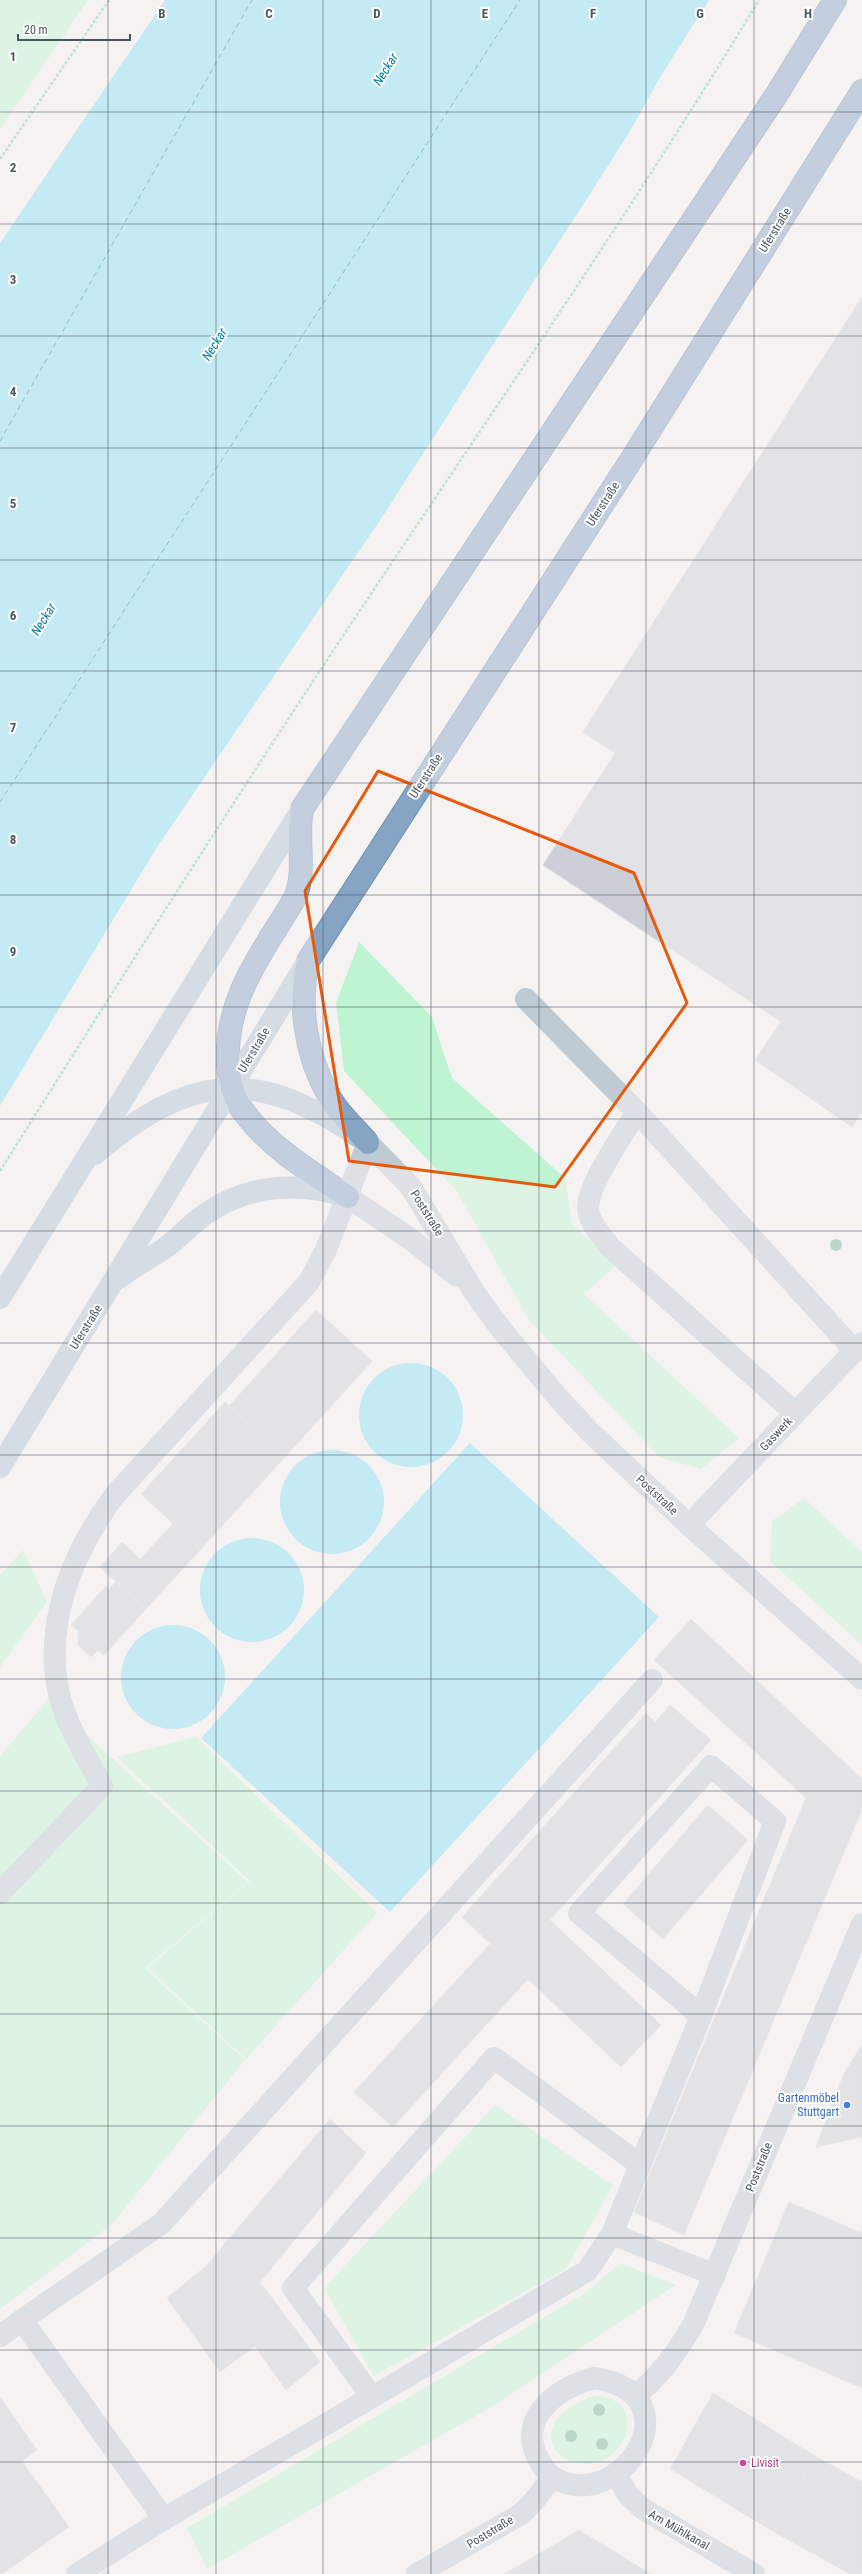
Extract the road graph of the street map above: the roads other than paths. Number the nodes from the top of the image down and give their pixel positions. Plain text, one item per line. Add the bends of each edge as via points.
1 (835, 0) edge
2 (862, 91) edge
3 (302, 809) junction
4 (308, 961) junction
5 (526, 999) dead end
6 (231, 1087) junction
7 (637, 1112) junction
8 (368, 1143) junction
9 (76, 1174) junction
10 (348, 1197) junction
11 (111, 1286) junction
12 (474, 1292) junction
13 (0, 1298) edge
14 (858, 1347) edge
15 (795, 1413) junction
16 (0, 1467) edge
17 (689, 1525) junction
18 (862, 1679) edge
19 (652, 1680) dead end
20 (0, 1893) edge
21 (862, 1924) edge
22 (700, 2016) junction
23 (639, 2164) junction
24 (612, 2234) junction
25 (715, 2275) junction
26 (22, 2320) junction
27 (0, 2336) edge
28 (635, 2396) junction
29 (372, 2397) junction
30 (616, 2473) junction
31 (552, 2477) junction
32 (164, 2519) junction
33 (77, 2574) edge
34 (417, 2574) edge
35 (752, 2574) edge

1 - 3 highway via 771,104
2 - 4 highway, Uferstraße via 633,457
3 - 6 highway via 301,884 244,982 233,1010 228,1040
3 - 9 main road
4 - 6 main road, Uferstraße
4 - 8 highway via 303,997 313,1059 329,1097
5 - 7 street
6 - 8 main road via 256,1089 303,1104
6 - 9 main road via 202,1092 148,1115 109,1143
6 - 10 highway via 238,1103 258,1129 301,1165
6 - 11 main road, Uferstraße
7 - 14 street
7 - 15 street via 593,1187 588,1208 594,1226 610,1247
8 - 10 street
8 - 12 street, Poststraße via 411,1187
9 - 13 main road
10 - 11 main road via 321,1188 292,1186 242,1196 208,1213 165,1249 124,1274
10 - 12 street, Poststraße via 444,1263
10 - 20 street via 325,1252 309,1282 114,1496 80,1548 61,1604 55,1667 61,1699 102,1786
11 - 16 main road, Uferstraße
12 - 17 street, Poststraße via 560,1400 590,1432
14 - 15 street, Gaswerk
15 - 17 street, Gaswerk
17 - 18 street, Poststraße
19 - 26 street via 161,2224
21 - 25 street, Poststraße
22 - 22 street via 775,1821 711,1766 579,1914
22 - 23 street
23 - 24 street
23 - 29 street via 494,2058 293,2288
24 - 25 street
24 - 29 street via 587,2271
25 - 28 street, Poststraße via 693,2325 679,2348 657,2378
26 - 27 street
26 - 32 street
28 - 30 street via 643,2411 646,2427 643,2442 630,2462
28 - 31 street via 624,2385 594,2378 570,2386 542,2408 534,2421 534,2451 541,2466
29 - 32 street
30 - 31 street via 597,2482 577,2485
30 - 35 street, Am Mühlkanal via 627,2494 643,2509
31 - 34 street, Poststraße via 521,2514
32 - 33 street

